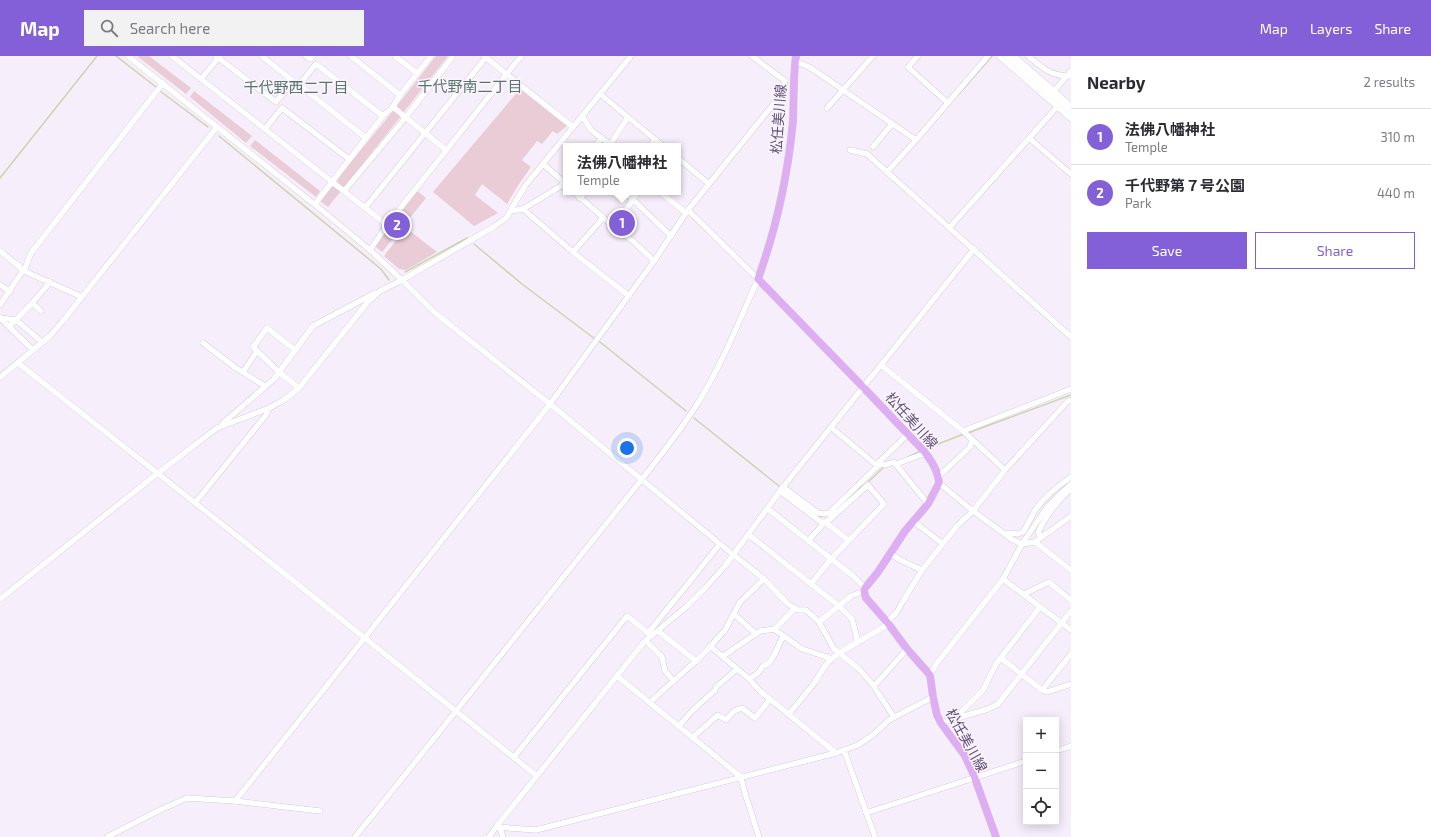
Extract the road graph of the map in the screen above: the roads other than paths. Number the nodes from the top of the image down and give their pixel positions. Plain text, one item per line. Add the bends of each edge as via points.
1 (128, 56) edge
2 (172, 56) edge
3 (262, 56) edge
4 (306, 56) edge
5 (313, 56) edge
6 (351, 56) edge
7 (395, 56) edge
8 (431, 56) edge
9 (453, 56) edge
10 (521, 56) edge
11 (631, 56) edge
12 (752, 56) edge
13 (873, 56) edge
14 (918, 56) edge
15 (988, 56) edge
16 (999, 56) edge
17 (1007, 56) edge
18 (1014, 56) edge
19 (1028, 56) edge
20 (218, 57) edge
21 (486, 57) edge
22 (795, 58) edge
23 (1071, 70) edge
24 (418, 73) junction
25 (507, 74) junction
26 (1068, 76) edge
27 (201, 79) junction
28 (163, 83) junction
29 (843, 90) junction
30 (1054, 91) junction
31 (600, 94) junction
32 (400, 95) junction
33 (948, 103) junction
34 (1057, 106) junction
35 (1071, 106) edge
36 (393, 107) junction
37 (827, 108) dead end
38 (1071, 112) edge
39 (383, 116) junction
40 (582, 116) junction
41 (406, 117) junction
42 (628, 117) junction
43 (1071, 119) edge
44 (892, 124) junction
45 (217, 127) junction
46 (573, 127) junction
47 (264, 129) junction
48 (426, 133) junction
49 (366, 138) junction
50 (602, 138) junction
51 (1029, 138) junction
52 (655, 140) junction
53 (916, 140) junction
54 (598, 143) edge
55 (608, 143) edge
56 (612, 143) edge
57 (652, 143) edge
58 (659, 143) edge
59 (873, 147) dead end
60 (446, 150) junction
61 (850, 150) dead end
62 (349, 160) junction
63 (681, 161) edge
64 (543, 164) junction
65 (887, 172) junction
66 (1071, 174) edge
67 (563, 180) edge
68 (332, 181) junction
69 (563, 184) edge
70 (709, 184) junction
71 (344, 191) junction
72 (577, 195) edge
73 (583, 195) edge
74 (628, 195) edge
75 (637, 195) edge
76 (664, 195) edge
77 (580, 198) junction
78 (633, 199) junction
79 (314, 204) junction
80 (365, 208) junction
81 (522, 209) junction
82 (511, 211) junction
83 (687, 212) junction
84 (603, 218) junction
85 (608, 222) junction
86 (387, 225) junction
87 (950, 227) junction
88 (671, 236) junction
89 (974, 249) junction
90 (370, 250) junction
91 (0, 251) edge
92 (573, 252) junction
93 (654, 261) junction
94 (23, 271) junction
95 (758, 279) junction
96 (402, 280) junction
97 (50, 282) junction
98 (0, 285) edge
99 (380, 291) junction
100 (10, 292) junction
101 (629, 296) junction
102 (82, 297) junction
103 (32, 303) junction
104 (0, 305) edge
105 (41, 310) dead end
106 (0, 318) edge
107 (16, 320) junction
108 (9, 327) junction
109 (1071, 336) edge
110 (42, 342) junction
111 (203, 343) dead end
112 (33, 350) junction
113 (295, 350) junction
114 (257, 351) junction
115 (18, 363) junction
116 (881, 365) junction
117 (243, 372) junction
118 (279, 372) junction
119 (0, 377) edge
120 (265, 386) junction
121 (863, 387) junction
122 (299, 388) junction
123 (1071, 389) edge
124 (1071, 400) edge
125 (550, 404) junction
126 (269, 408) junction
127 (217, 428) junction
128 (832, 428) junction
129 (963, 431) junction
130 (908, 434) junction
131 (972, 439) junction
132 (924, 451) junction
133 (879, 464) junction
134 (896, 464) junction
135 (1005, 470) junction
136 (158, 473) junction
137 (1071, 477) edge
138 (642, 479) junction
139 (939, 480) junction
140 (866, 483) junction
141 (1071, 484) edge
142 (782, 489) junction
143 (1071, 489) edge
144 (195, 503) junction
145 (928, 504) junction
146 (767, 508) junction
147 (974, 511) junction
148 (1071, 516) edge
149 (913, 521) junction
150 (825, 522) junction
151 (749, 535) junction
152 (1007, 535) junction
153 (1042, 537) junction
154 (848, 540) junction
155 (808, 541) junction
156 (1034, 542) junction
157 (720, 544) junction
158 (943, 544) junction
159 (1022, 544) junction
160 (890, 553) junction
161 (734, 555) junction
162 (831, 559) junction
163 (922, 570) junction
164 (1071, 570) edge
165 (764, 579) junction
166 (1003, 579) junction
167 (811, 584) junction
168 (864, 590) junction
169 (1024, 594) junction
170 (0, 599) edge
171 (1071, 600) edge
172 (839, 606) junction
173 (1040, 607) junction
174 (795, 608) junction
175 (1071, 611) edge
176 (734, 614) junction
177 (819, 622) junction
178 (888, 623) junction
179 (1061, 623) junction
180 (774, 629) junction
181 (1071, 630) edge
182 (658, 631) junction
183 (756, 634) junction
184 (650, 635) junction
185 (784, 637) junction
186 (365, 638) junction
187 (646, 641) junction
188 (858, 643) junction
189 (710, 646) junction
190 (907, 649) junction
191 (839, 654) junction
192 (1071, 654) edge
193 (723, 656) junction
194 (1001, 658) junction
195 (696, 661) junction
196 (830, 661) junction
197 (737, 669) junction
198 (1021, 673) junction
199 (930, 675) junction
200 (617, 676) junction
201 (749, 679) junction
202 (673, 680) junction
203 (1071, 684) edge
204 (874, 686) junction
205 (1042, 690) junction
206 (932, 697) junction
207 (770, 699) junction
208 (650, 702) junction
209 (456, 711) junction
210 (789, 714) junction
211 (894, 717) junction
212 (954, 720) junction
213 (941, 723) junction
214 (679, 726) junction
215 (693, 737) junction
216 (1071, 746) edge
217 (844, 750) junction
218 (1059, 750) edge
219 (836, 753) junction
220 (514, 757) junction
221 (1023, 762) edge
222 (538, 776) junction
223 (741, 777) junction
224 (975, 778) junction
225 (235, 801) junction
226 (320, 811) dead end
227 (866, 813) junction
228 (498, 828) junction
229 (107, 837) edge
230 (355, 837) edge
231 (488, 837) edge
232 (503, 837) edge
233 (759, 837) edge
234 (874, 837) edge
235 (996, 837) edge

1 - 28 street
2 - 27 street
3 - 20 street via 293,81 276,102
4 - 5 street via 310,59
6 - 32 street
7 - 24 street
8 - 24 street
9 - 41 street
10 - 25 street
11 - 31 street
12 - 70 street via 784,81 782,90
13 - 29 street
14 - 33 street via 908,67
15 - 33 street
16 - 34 street
17 - 38 street
18 - 30 street
19 - 26 street via 1045,70
20 - 27 street
21 - 25 street
21 - 48 street
22 - 29 street
22 - 95 main road, 松任美川線 via 789,157 767,255
23 - 26 street
24 - 32 street
25 - 46 street
25 - 60 street
26 - 30 street
27 - 47 street
28 - 45 street
28 - 94 street via 48,229 31,253
29 - 37 street
29 - 44 street
30 - 35 street
31 - 40 street
31 - 42 street
32 - 36 street
33 - 53 street
34 - 43 street
34 - 51 street
36 - 39 street
36 - 41 street
39 - 49 street
39 - 49 street via 316,64 299,86
40 - 46 street
40 - 50 street via 591,130
41 - 48 street
41 - 71 street
42 - 52 street
42 - 56 street
44 - 53 street
44 - 59 street
45 - 79 street
45 - 102 street
46 - 64 street
47 - 62 street via 282,108
47 - 68 street
48 - 60 street
48 - 80 street
49 - 62 street
50 - 54 street
50 - 55 street
51 - 66 street
51 - 87 street
52 - 57 street
52 - 58 street
53 - 65 street
60 - 86 street
61 - 65 street via 867,154
62 - 68 street
63 - 70 street
64 - 67 street
64 - 82 street via 525,186
65 - 87 street
68 - 71 street
68 - 79 street
69 - 81 street
70 - 83 street
71 - 80 street
72 - 77 street
73 - 77 street
74 - 78 street
75 - 78 street
76 - 83 street
77 - 84 street
78 - 85 street via 627,208
78 - 88 street
79 - 90 street
80 - 86 street
81 - 82 street
81 - 92 street
82 - 96 street via 494,226
83 - 88 street
83 - 95 street
84 - 85 street
84 - 92 street
85 - 93 street
86 - 90 street
87 - 89 street
88 - 93 street
89 - 109 street
89 - 116 street
90 - 96 street
91 - 94 street
92 - 101 street
93 - 101 street
94 - 97 street
94 - 100 street
95 - 121 main road, 松任美川線
95 - 138 street via 733,336 698,402
96 - 99 street
96 - 125 street via 434,312
97 - 102 street
97 - 103 street
98 - 100 street
99 - 113 street via 313,326
99 - 122 street via 367,303
100 - 104 street
101 - 125 street
102 - 110 street
103 - 105 street
103 - 107 street
106 - 107 street
106 - 108 street
107 - 108 street
107 - 110 street
108 - 112 street
110 - 112 street
111 - 117 street
112 - 115 street
113 - 114 street via 267,328 253,347
113 - 118 street
114 - 117 street
114 - 118 street
115 - 119 street
115 - 136 street
116 - 121 street
116 - 129 street
117 - 120 street
118 - 120 street via 274,380
118 - 122 street
120 - 127 street
121 - 128 street
121 - 130 main road, 松任美川線
122 - 126 street
123 - 129 street
124 - 135 street
125 - 138 street
125 - 186 street
126 - 127 street
126 - 144 street
127 - 136 street
128 - 133 street
128 - 142 street
129 - 131 street
130 - 132 main road, 松任美川線
130 - 133 street
131 - 135 street
131 - 139 street via 970,447
132 - 134 street
132 - 139 main road, 松任美川線
133 - 134 street
133 - 140 street
134 - 145 street
135 - 147 street
136 - 144 street
136 - 170 street
137 - 152 street via 1054,489 1036,509 1024,532
138 - 157 street
138 - 209 street
139 - 145 main road
139 - 147 street
140 - 142 street via 828,514 818,513
140 - 150 street
140 - 154 street via 884,504
141 - 159 street via 1048,506
142 - 146 street
142 - 150 street via 818,520
143 - 153 street via 1052,508 1038,532
144 - 186 street
145 - 149 main road
146 - 151 street
146 - 155 street
147 - 152 street
147 - 158 street via 957,526
148 - 153 street
149 - 158 street
149 - 160 main road
150 - 154 street
150 - 155 street
151 - 161 street
151 - 167 street
152 - 159 street
153 - 156 street
154 - 162 street
155 - 162 street
156 - 159 street
156 - 164 street
157 - 161 street
157 - 184 street
158 - 163 street
159 - 166 street
160 - 163 street
160 - 168 main road
161 - 165 street
161 - 182 street via 686,607
162 - 167 street
162 - 168 street via 853,576
163 - 178 street via 898,612
165 - 174 street
165 - 176 street via 740,602
166 - 169 street
166 - 199 street
167 - 172 street
168 - 172 street
168 - 178 main road via 866,598
169 - 171 street via 1049,582
169 - 173 street
172 - 177 street
172 - 188 street via 852,619
173 - 179 street
173 - 194 street
174 - 177 street via 806,610
174 - 180 street
175 - 179 street
176 - 183 street
176 - 189 street via 725,630
177 - 191 street via 834,650
178 - 188 street
178 - 190 main road
179 - 181 street
179 - 198 street
180 - 183 street
180 - 185 street
182 - 184 street
182 - 195 street
183 - 193 street
184 - 187 street
184 - 220 street via 627,616
185 - 196 street via 802,649 827,657
185 - 201 street via 768,665 763,666
186 - 209 street
186 - 225 street
187 - 200 street
187 - 202 street via 662,657 665,670
188 - 191 street
189 - 193 street
189 - 195 street
190 - 199 main road
190 - 204 street
191 - 196 street
191 - 204 street via 859,669
192 - 205 street
193 - 197 street
194 - 198 street
194 - 212 street via 983,690
195 - 202 street
196 - 210 street
197 - 201 street
197 - 214 street
198 - 205 street
198 - 212 street via 998,704 988,710
199 - 206 main road, 松任美川線
200 - 208 street
200 - 222 street
201 - 207 street
202 - 208 street
203 - 205 street via 1047,692
204 - 211 street
206 - 211 street
206 - 213 main road, 松任美川線
207 - 210 street
207 - 215 street via 755,718 742,708 734,711 726,720 718,715
208 - 214 street
209 - 220 street
209 - 230 street
210 - 219 street
211 - 217 street via 858,745
212 - 213 street
213 - 224 main road, 松任美川線 via 962,751
214 - 215 street
215 - 223 street
216 - 218 street
217 - 219 street
217 - 227 street
219 - 223 street
220 - 222 street
221 - 224 street
222 - 228 street
223 - 228 street via 536,830
223 - 233 street
224 - 227 street
224 - 235 main road, 松任美川線
225 - 226 street
225 - 229 street via 187,798
227 - 234 street
228 - 231 street
228 - 232 street

